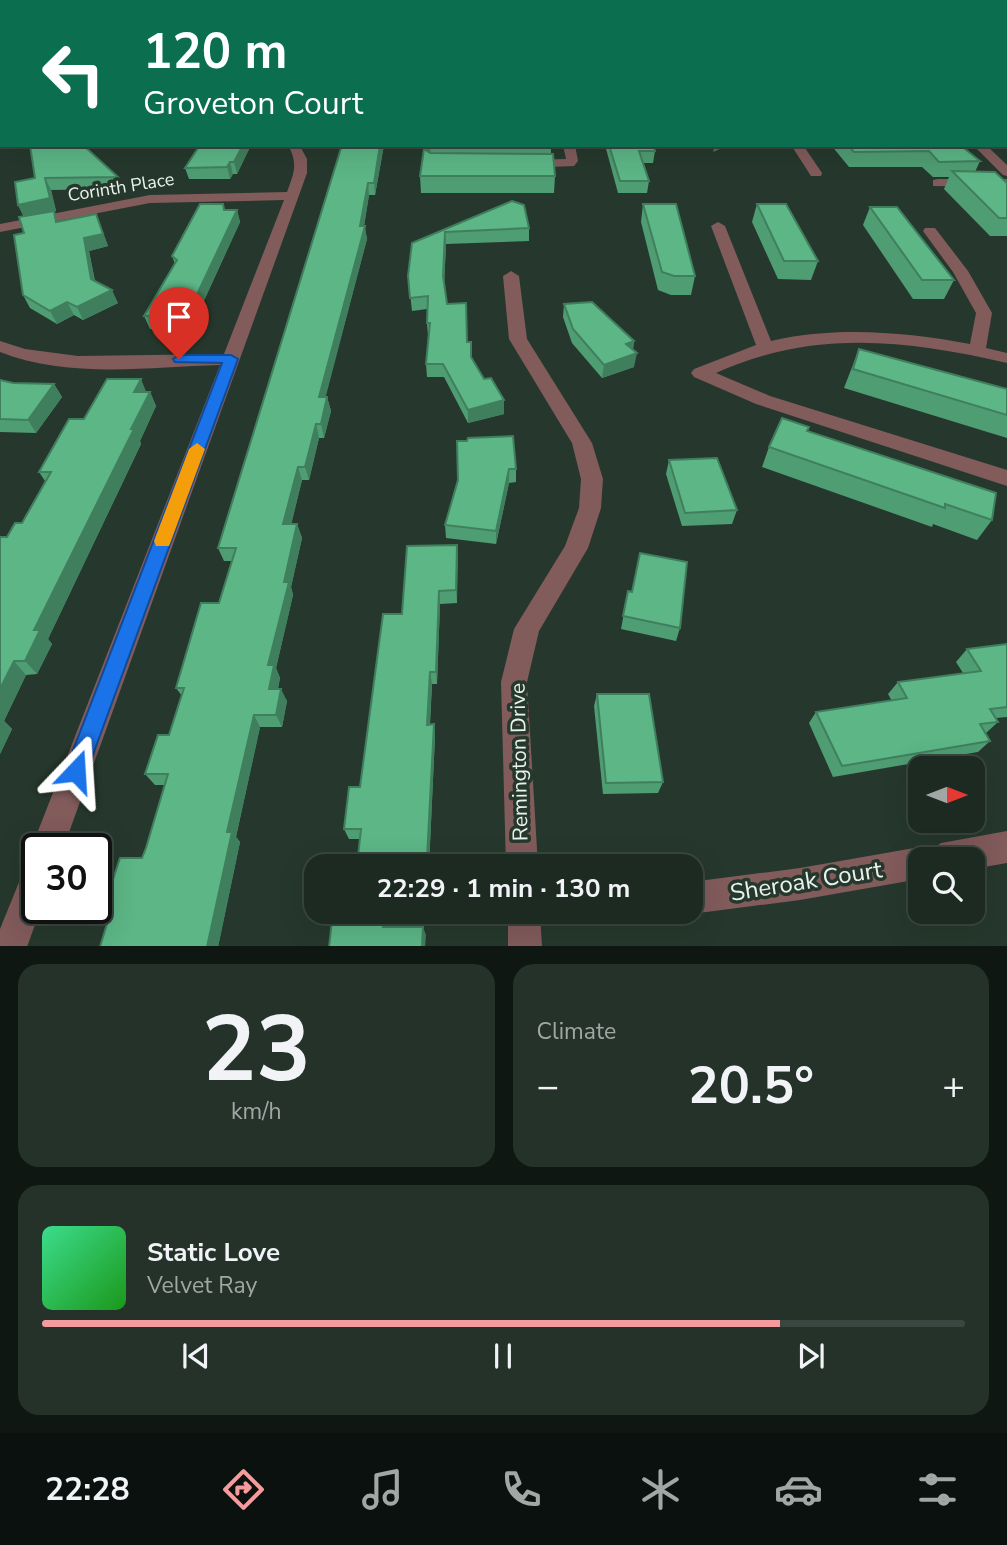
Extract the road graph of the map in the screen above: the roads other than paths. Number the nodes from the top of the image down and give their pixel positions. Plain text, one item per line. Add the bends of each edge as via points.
1 (569, 147) edge
2 (798, 147) edge
3 (981, 147) edge
4 (296, 149) dead end
5 (511, 164) edge
6 (1007, 172) edge
7 (816, 173) dead end
8 (938, 183) dead end
9 (1007, 183) edge
10 (292, 196) junction
11 (718, 226) dead end
12 (0, 228) edge
13 (930, 231) dead end
14 (511, 276) dead end
15 (0, 346) edge
16 (765, 347) junction
17 (977, 351) junction
18 (1007, 358) edge
19 (231, 359) junction
20 (1007, 478) edge
21 (53, 833) edge
22 (1007, 848) edge
23 (985, 852) edge
24 (521, 854) edge
25 (908, 865) edge
26 (703, 896) edge
27 (21, 918) edge
28 (525, 924) edge
29 (10, 946) edge
30 (526, 946) edge

1 - 5 street via 570,163
2 - 7 street
3 - 6 street
4 - 10 street via 302,167
8 - 9 street
10 - 12 street, Corinth Place via 150,199
10 - 19 street
11 - 16 street
13 - 17 street via 984,313
14 - 24 street, Remington Drive via 518,339 582,443 592,479 590,508 576,548 527,629 514,682
15 - 19 street via 25,356 60,361
16 - 17 street via 809,338 879,336
16 - 20 street via 700,373 763,400
17 - 18 street
19 - 21 street
22 - 23 street
25 - 26 street, Sheroak Court
27 - 29 street
28 - 30 street

